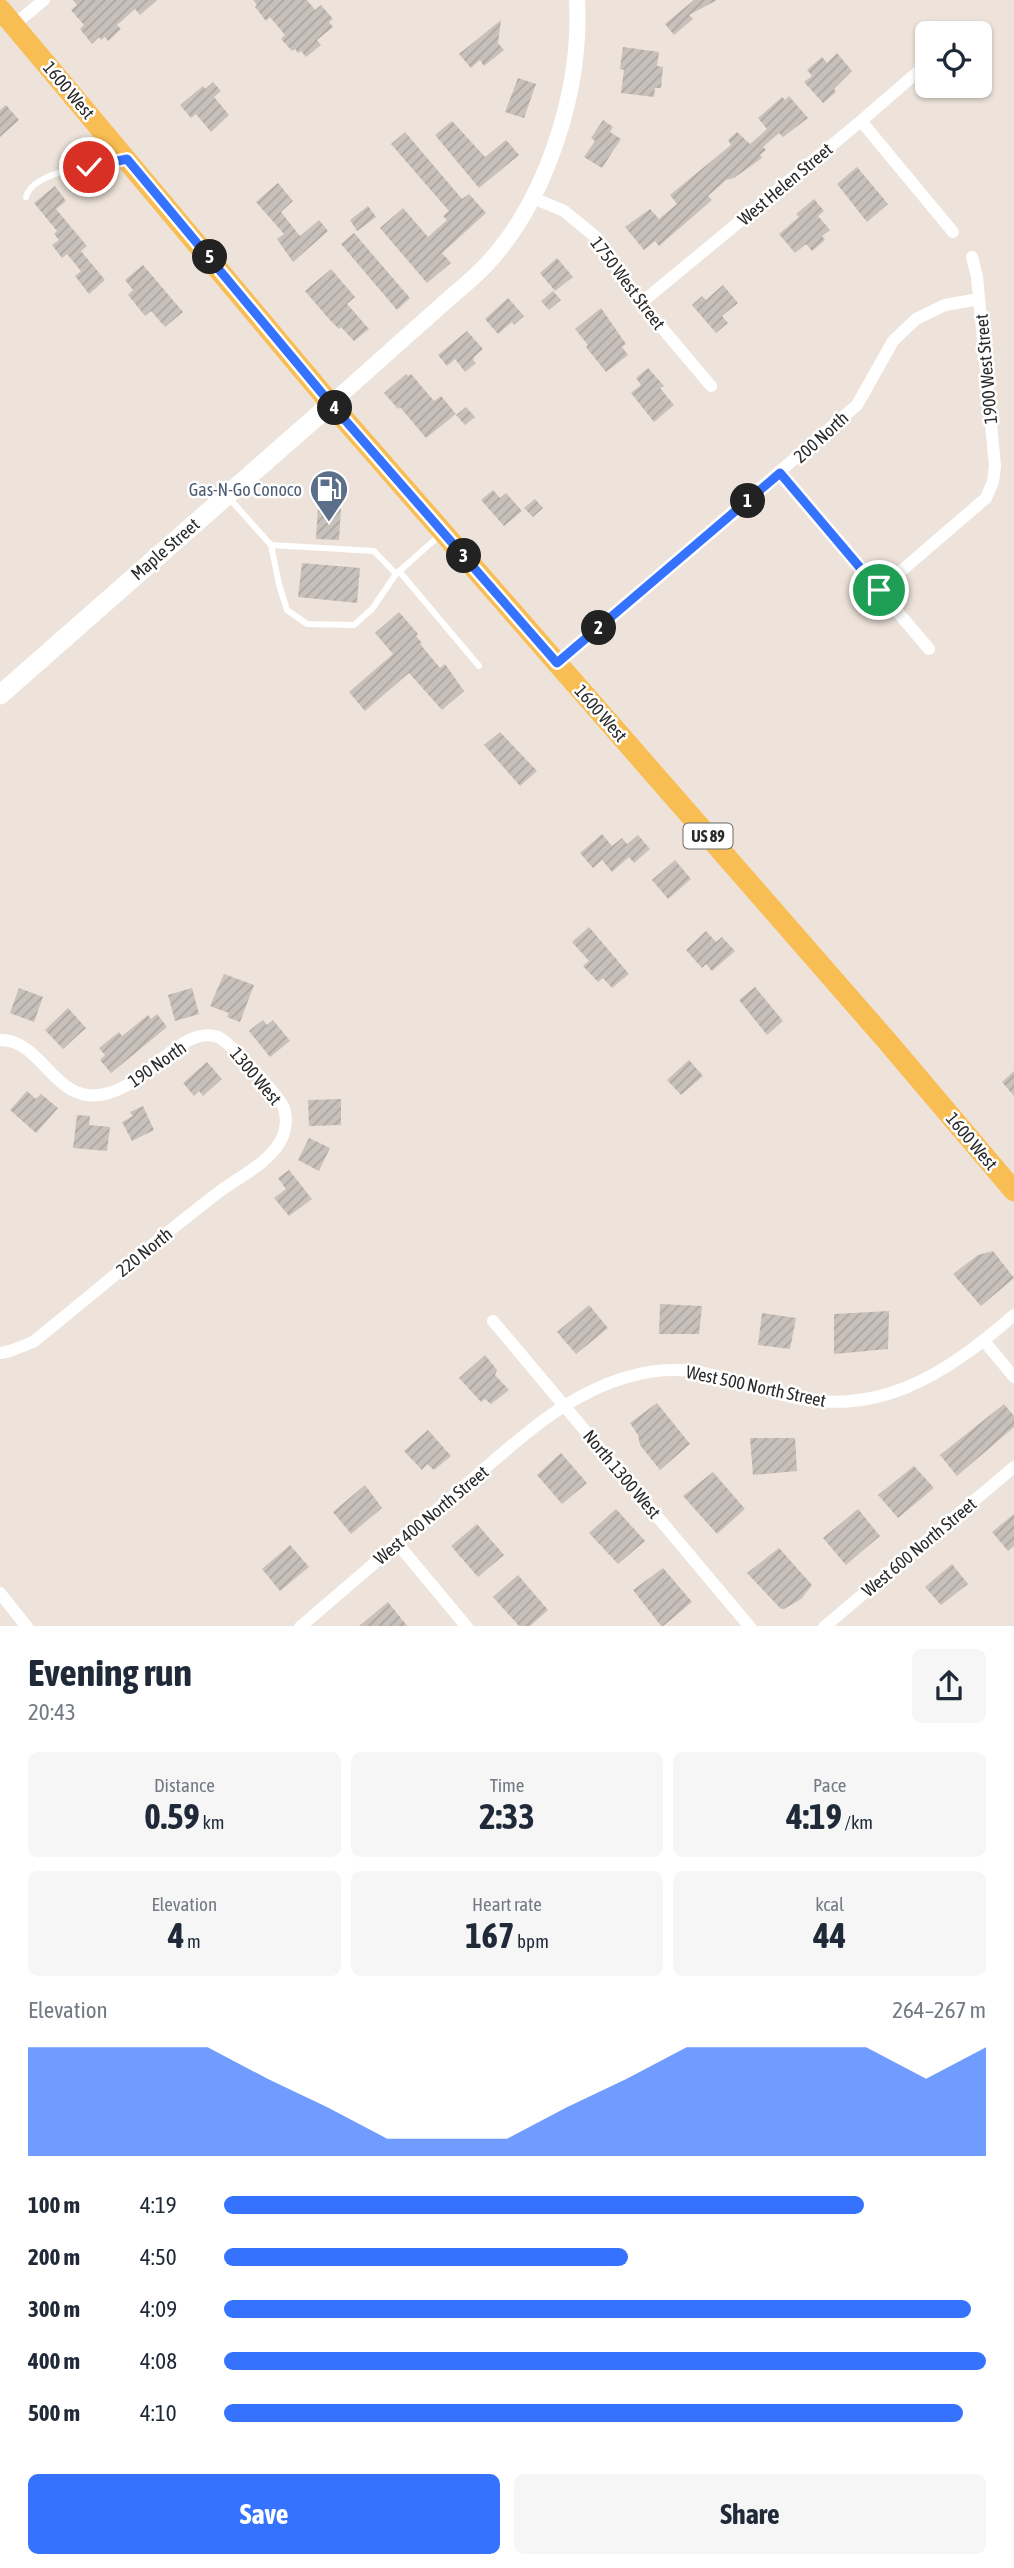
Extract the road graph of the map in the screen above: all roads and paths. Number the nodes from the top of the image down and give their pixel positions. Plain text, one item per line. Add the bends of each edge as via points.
1 (44, 0) edge
2 (578, 0) edge
3 (7, 17) edge
4 (915, 74) edge
5 (861, 121) junction
6 (127, 159) junction
7 (26, 197) dead end
8 (531, 197) junction
9 (953, 232) dead end
10 (972, 257) dead end
11 (979, 299) junction
12 (641, 303) junction
13 (711, 386) dead end
14 (331, 404) junction
15 (780, 473) junction
16 (227, 495) junction
17 (444, 533) junction
18 (271, 545) junction
19 (397, 572) junction
20 (879, 590) junction
21 (929, 649) dead end
22 (557, 663) junction
23 (479, 666) dead end
24 (0, 695) edge
25 (197, 1037) joint
26 (0, 1040) edge
27 (281, 1141) joint
28 (1014, 1191) edge
29 (1014, 1315) edge
30 (493, 1321) dead end
31 (984, 1340) junction
32 (0, 1353) edge
33 (1014, 1377) edge
34 (564, 1405) junction
35 (1014, 1467) edge
36 (397, 1543) junction
37 (0, 1593) edge
38 (27, 1626) edge
39 (300, 1626) edge
40 (467, 1626) edge
41 (750, 1626) edge
42 (824, 1626) edge

1 - 3 street
2 - 8 street, Maple Street via 578,47 563,119 552,156
3 - 6 main road, 1600 West / US 89
4 - 5 street, West Helen Street
5 - 9 street
5 - 12 street, West Helen Street
6 - 7 lane via 54,174 32,185
6 - 14 main road, 1600 West / US 89
8 - 12 street, 1750 West Street via 564,211 589,230
8 - 14 street, Maple Street via 513,231 485,266
10 - 11 street, 1900 West Street
11 - 15 street, 200 North via 945,305 916,319 893,341 858,405
11 - 20 street, 1900 West Street via 995,466 992,482 986,498
12 - 13 street, 1750 West Street
14 - 16 main road, Maple Street
14 - 17 main road, 1600 West / US 89
15 - 20 street
15 - 22 street, 200 North
16 - 18 lane
16 - 24 main road, Maple Street
17 - 19 lane
17 - 22 main road, 1600 West / US 89
18 - 19 lane via 374,551
18 - 19 lane via 287,610 307,624 354,625 372,609
19 - 23 lane
20 - 21 street
22 - 28 main road, 1600 West / US 89
25 - 26 street, 190 North via 177,1046 136,1081 111,1094 85,1095 42,1066 27,1048
25 - 27 street, 1300 West via 216,1036 232,1046 283,1107 286,1124
27 - 32 street, 220 North via 265,1161 220,1191 33,1342
29 - 31 street, West 500 North Street
30 - 34 street, North 1300 West
31 - 33 street
31 - 34 street, West 500 North Street via 921,1382 867,1399 802,1399 723,1375 674,1369 610,1382
34 - 36 street, West 400 North Street
34 - 41 street, North 1300 West
35 - 42 street, West 600 North Street
36 - 39 street, West 400 North Street
36 - 40 street
37 - 38 street

